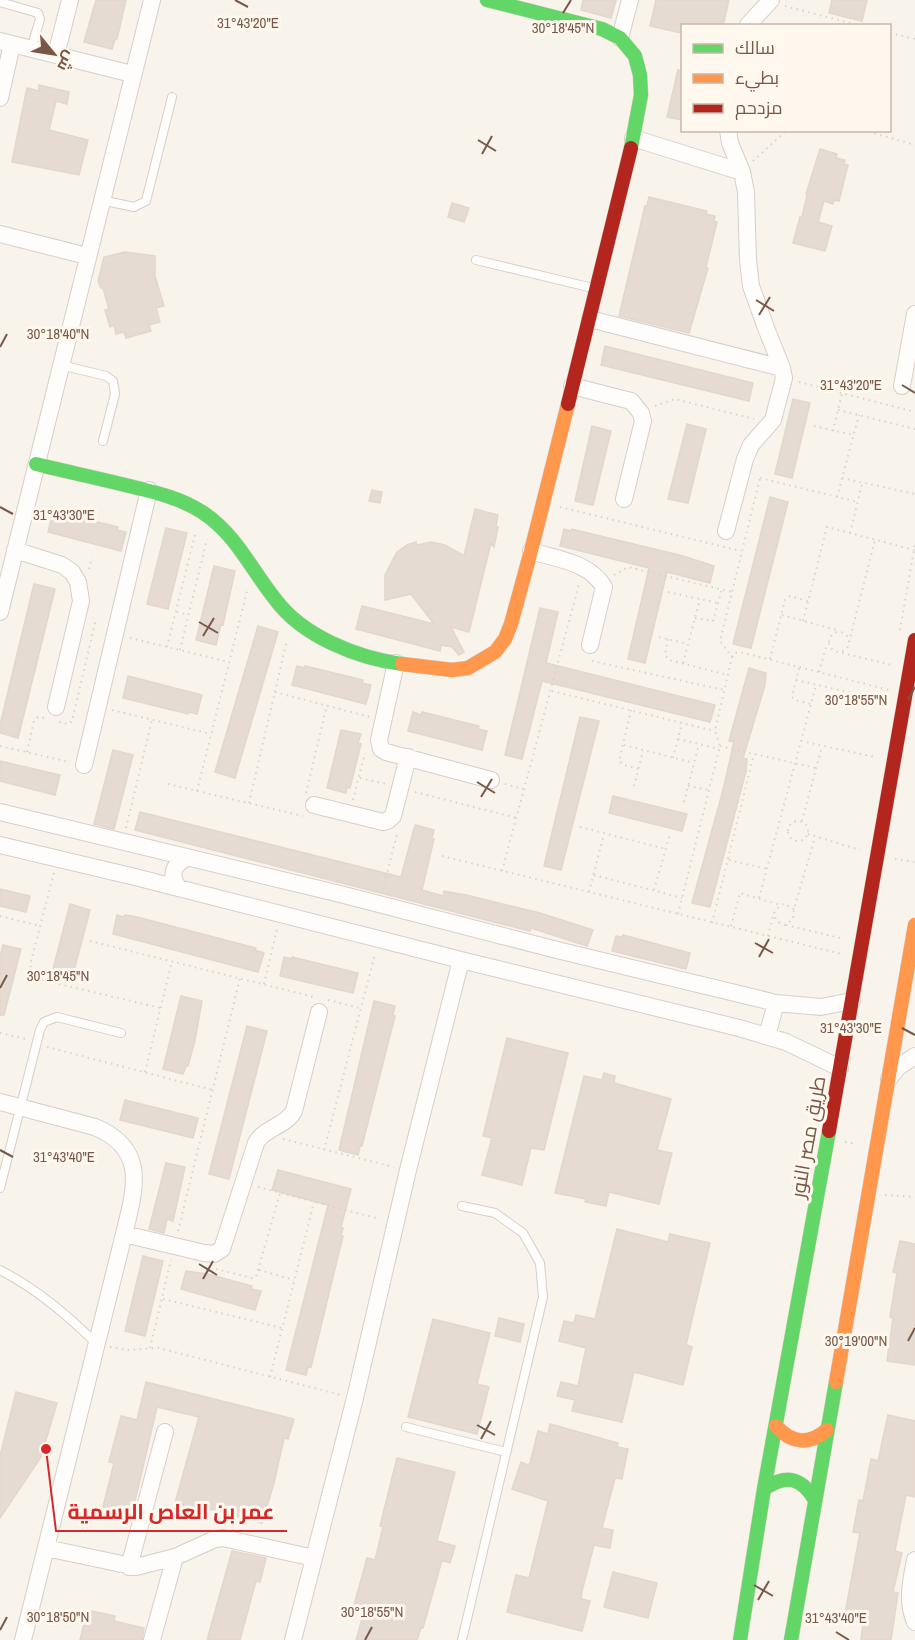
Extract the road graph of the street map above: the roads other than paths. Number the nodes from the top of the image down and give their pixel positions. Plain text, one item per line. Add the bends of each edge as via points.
1 (69, 0) edge
2 (152, 0) edge
3 (487, 0) edge
4 (630, 0) edge
5 (765, 1) edge
6 (0, 2) edge
7 (550, 8) edge
8 (749, 24) edge
9 (620, 38) junction
10 (6, 43) edge
11 (31, 49) junction
12 (56, 55) junction
13 (132, 74) junction
14 (172, 97) dead end
15 (0, 98) edge
16 (728, 132) edge
17 (633, 138) junction
18 (742, 172) junction
19 (101, 200) junction
20 (0, 234) edge
21 (87, 256) junction
22 (476, 260) dead end
23 (597, 289) junction
24 (915, 314) edge
25 (590, 319) junction
26 (61, 365) junction
27 (783, 373) junction
28 (572, 386) junction
29 (902, 386) dead end
30 (103, 441) dead end
31 (36, 464) junction
32 (150, 490) junction
33 (624, 499) dead end
34 (726, 531) dead end
35 (15, 550) junction
36 (531, 551) junction
37 (0, 612) edge
38 (915, 640) edge
39 (590, 645) road end
40 (396, 663) junction
41 (912, 670) edge
42 (56, 707) dead end
43 (408, 757) junction
44 (84, 765) road end
45 (491, 780) road end
46 (308, 807) road end
47 (0, 812) edge
48 (129, 844) junction
49 (0, 845) edge
50 (188, 858) junction
51 (135, 877) junction
52 (179, 888) junction
53 (915, 925) edge
54 (461, 960) junction
55 (910, 991) edge
56 (852, 1001) junction
57 (776, 1003) junction
58 (319, 1012) dead end
59 (121, 1033) dead end
60 (767, 1036) junction
61 (915, 1056) edge
62 (840, 1068) junction
63 (889, 1078) junction
64 (0, 1102) edge
65 (21, 1107) junction
66 (0, 1188) edge
67 (462, 1206) dead end
68 (124, 1234) junction
69 (0, 1270) edge
70 (97, 1344) junction
71 (776, 1426) junction
72 (406, 1427) dead end
73 (827, 1431) junction
74 (165, 1432) dead end
75 (506, 1452) junction
76 (764, 1489) junction
77 (814, 1500) junction
78 (46, 1548) junction
79 (175, 1557) junction
80 (314, 1558) junction
81 (915, 1560) edge
82 (129, 1567) junction
83 (915, 1622) edge
84 (23, 1640) edge
85 (152, 1640) edge
86 (293, 1640) edge
87 (462, 1640) edge
88 (740, 1640) edge
89 (791, 1640) edge

1 - 12 street
2 - 13 street
3 - 7 street
4 - 9 street
5 - 8 street
6 - 11 lane via 38,13 40,19
7 - 9 street
9 - 17 street via 635,56 640,75 641,95
10 - 11 street
10 - 15 street
11 - 12 street
12 - 13 street
13 - 19 street
14 - 19 lane via 146,201 134,207
16 - 18 street
17 - 18 street
17 - 23 street
18 - 27 street via 751,286
19 - 21 street
20 - 21 street
21 - 26 street
22 - 23 lane
23 - 25 street
24 - 29 street
25 - 27 street
25 - 28 street
26 - 30 lane via 113,381 116,389
26 - 31 street
27 - 34 street via 771,424 751,445 745,459
28 - 33 street via 631,401 641,413 643,421
28 - 36 street
31 - 32 street
31 - 35 street
32 - 40 street via 206,515 233,539 275,600 306,630
32 - 44 street
35 - 37 street
35 - 42 street via 62,565 78,582 81,601
36 - 39 street via 584,567 598,577 604,587
36 - 40 street via 511,624 495,652 468,668 452,670
38 - 41 street, طريق مصر النور
40 - 43 street via 379,743 383,751
41 - 56 street, طريق مصر النور
43 - 45 street
43 - 46 street via 393,816 387,821
47 - 48 street
48 - 50 street
48 - 51 street via 144,853 146,864
49 - 51 street
50 - 52 street via 178,863 173,873
50 - 57 street
51 - 52 street
52 - 54 street
53 - 55 street
54 - 60 street
54 - 80 street
55 - 63 street
56 - 57 street via 821,1007
56 - 62 street, طريق مصر النور
57 - 60 street
58 - 68 street via 294,1111 284,1122 262,1134 256,1143 222,1249 209,1254
59 - 65 lane via 52,1017 44,1022
60 - 62 street
61 - 63 street
62 - 71 street, طريق مصر النور
63 - 73 street
64 - 65 street
65 - 66 lane
65 - 68 street via 95,1127 121,1142 134,1168 135,1183
67 - 75 lane via 495,1213 523,1233 540,1263 543,1297
68 - 70 street
69 - 70 lane via 24,1282 63,1311
70 - 78 street
71 - 73 street via 790,1440 800,1442 810,1442
71 - 76 street, طريق مصر النور
72 - 75 lane
73 - 77 street
74 - 82 street
75 - 87 lane
76 - 77 street via 772,1482 793,1479 810,1490
76 - 88 street, طريق مصر النور
77 - 89 street
78 - 82 street
78 - 84 street
79 - 80 street via 219,1538
79 - 82 street
79 - 85 street
80 - 86 street
81 - 83 street via 909,1591

